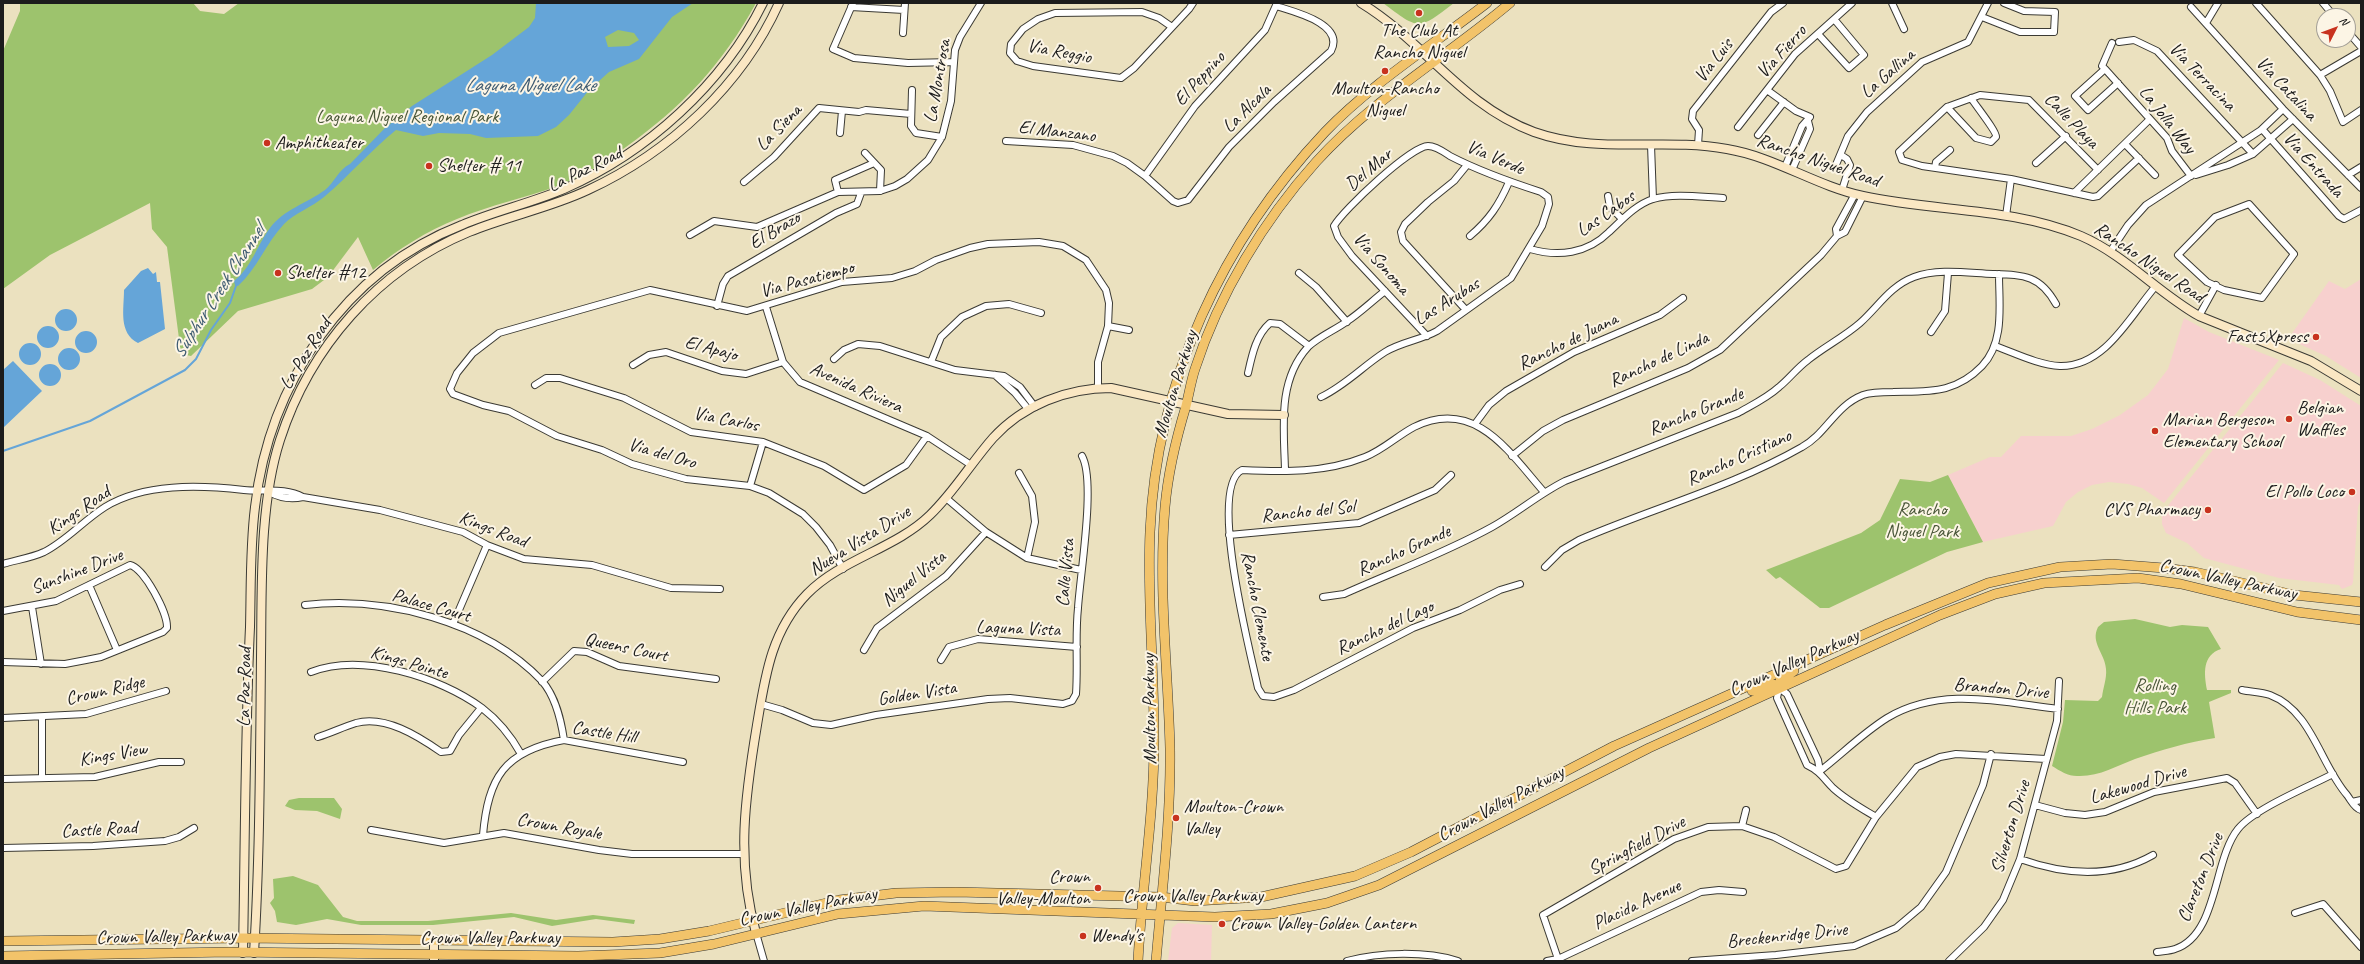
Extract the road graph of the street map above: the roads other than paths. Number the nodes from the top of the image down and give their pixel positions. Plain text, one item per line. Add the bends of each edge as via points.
1 (763, 3) edge
2 (779, 3) edge
3 (905, 3) edge
4 (970, 3) edge
5 (1193, 3) edge
6 (1361, 3) edge
7 (1487, 3) edge
8 (1510, 3) edge
9 (1783, 3) edge
10 (1852, 3) edge
11 (1988, 3) edge
12 (2004, 3) edge
13 (2218, 3) edge
14 (2256, 3) edge
15 (1276, 4) edge
16 (1894, 4) edge
17 (852, 5) edge
18 (979, 5) edge
19 (2192, 7) dead end
20 (904, 10) junction
21 (1982, 17) junction
22 (1834, 19) junction
23 (2206, 23) junction
24 (1172, 27) junction
25 (1904, 29) dead end
26 (902, 33) dead end
27 (1818, 34) junction
28 (2119, 42) dead end
29 (2112, 43) dead end
30 (2361, 50) edge
31 (1423, 52) junction
32 (953, 62) junction
33 (1432, 62) junction
34 (2105, 69) junction
35 (2320, 75) junction
36 (2118, 83) junction
37 (912, 90) dead end
38 (1767, 90) junction
39 (1971, 98) junction
40 (1784, 102) junction
41 (1947, 107) junction
42 (2283, 109) junction
43 (842, 110) junction
44 (2361, 110) edge
45 (911, 114) junction
46 (2150, 119) junction
47 (2293, 119) junction
48 (1738, 127) dead end
49 (2262, 129) junction
50 (840, 134) dead end
51 (1758, 135) dead end
52 (2066, 136) junction
53 (942, 137) junction
54 (2271, 139) junction
55 (1006, 141) dead end
56 (2243, 142) junction
57 (2125, 144) junction
58 (1651, 145) junction
59 (1698, 145) junction
60 (1430, 146) joint
61 (1950, 150) dead end
62 (865, 153) dead end
63 (2253, 154) junction
64 (1841, 155) junction
65 (2138, 158) junction
66 (874, 163) junction
67 (2036, 164) dead end
68 (1467, 165) junction
69 (1835, 167) dead end
70 (2361, 167) edge
71 (1788, 168) junction
72 (1935, 168) junction
73 (2098, 170) junction
74 (2348, 175) junction
75 (1145, 176) junction
76 (2155, 176) dead end
77 (2191, 176) junction
78 (2011, 179) junction
79 (744, 182) dead end
80 (1509, 182) junction
81 (2361, 188) edge
82 (1842, 190) junction
83 (880, 191) junction
84 (838, 192) junction
85 (861, 193) junction
86 (2074, 193) junction
87 (1859, 195) junction
88 (1608, 196) dead end
89 (1548, 197) joint
90 (1723, 198) dead end
91 (1653, 199) junction
92 (1183, 203) joint
93 (2361, 210) edge
94 (2006, 216) junction
95 (1622, 219) junction
96 (1334, 226) joint
97 (690, 235) dead end
98 (1470, 236) dead end
99 (1530, 249) junction
100 (2110, 252) junction
101 (1300, 272) dead end
102 (1948, 273) junction
103 (1999, 274) junction
104 (2216, 285) junction
105 (2156, 287) junction
106 (1385, 291) junction
107 (1684, 298) dead end
108 (2056, 304) dead end
109 (717, 306) junction
110 (766, 307) junction
111 (1466, 310) junction
112 (1042, 313) dead end
113 (2199, 316) junction
114 (1347, 322) junction
115 (1108, 326) junction
116 (1129, 330) dead end
117 (1931, 332) dead end
118 (1427, 336) junction
119 (1309, 346) junction
120 (1995, 346) junction
121 (311, 347) junction
122 (317, 359) junction
123 (834, 360) dead end
124 (783, 362) junction
125 (931, 362) junction
126 (633, 365) dead end
127 (1248, 373) dead end
128 (995, 375) junction
129 (1013, 382) junction
130 (535, 385) dead end
131 (1010, 388) junction
132 (1098, 388) junction
133 (450, 390) joint
134 (2361, 391) edge
135 (1321, 396) dead end
136 (1172, 402) junction
137 (1186, 405) junction
138 (1032, 408) junction
139 (1284, 415) junction
140 (1475, 424) junction
141 (927, 436) junction
142 (763, 442) junction
143 (1082, 456) dead end
144 (1512, 456) junction
145 (971, 465) junction
146 (1285, 470) junction
147 (1019, 473) dead end
148 (1451, 476) dead end
149 (750, 486) junction
150 (257, 491) junction
151 (269, 492) junction
152 (1544, 492) junction
153 (946, 498) junction
154 (986, 532) junction
155 (1229, 535) junction
156 (487, 545) junction
157 (1027, 558) junction
158 (3, 564) edge
159 (2139, 565) junction
160 (1545, 567) dead end
161 (843, 569) junction
162 (1081, 570) junction
163 (2138, 578) junction
164 (1520, 584) dead end
165 (89, 585) junction
166 (720, 589) dead end
167 (1323, 597) dead end
168 (2361, 602) edge
169 (305, 604) dead end
170 (32, 606) junction
171 (3, 611) edge
172 (2361, 620) edge
173 (453, 624) junction
174 (1845, 642) junction
175 (1077, 647) junction
176 (117, 650) junction
177 (864, 650) dead end
178 (941, 660) dead end
179 (3, 662) edge
180 (41, 664) junction
181 (311, 672) dead end
182 (716, 680) dead end
183 (2059, 681) dead end
184 (542, 682) junction
185 (1779, 688) junction
186 (1744, 689) junction
187 (2242, 690) dead end
188 (166, 691) dead end
189 (1076, 694) joint
190 (1263, 696) joint
191 (761, 704) junction
192 (481, 708) junction
193 (2058, 709) junction
194 (42, 717) junction
195 (3, 718) edge
196 (318, 738) dead end
197 (564, 740) junction
198 (1809, 741) junction
199 (1798, 746) junction
200 (521, 754) junction
201 (1990, 754) junction
202 (2046, 759) junction
203 (181, 762) dead end
204 (683, 762) dead end
205 (1820, 771) junction
206 (2333, 774) junction
207 (42, 777) junction
208 (3, 779) edge
209 (2361, 800) edge
210 (2352, 802) junction
211 (2035, 805) junction
212 (1746, 810) dead end
213 (2361, 810) edge
214 (2256, 814) junction
215 (1876, 817) junction
216 (1742, 826) junction
217 (194, 828) dead end
218 (371, 830) dead end
219 (483, 835) junction
220 (3, 848) edge
221 (744, 854) junction
222 (2154, 855) dead end
223 (2020, 859) junction
224 (1743, 892) dead end
225 (1143, 897) junction
226 (1161, 897) junction
227 (2295, 913) dead end
228 (1141, 914) junction
229 (1160, 914) junction
230 (752, 920) junction
231 (756, 933) junction
232 (243, 938) junction
233 (255, 939) junction
234 (3, 941) edge
235 (434, 941) junction
236 (2361, 947) edge
237 (2157, 952) dead end
238 (243, 953) junction
239 (254, 953) junction
240 (3, 956) edge
241 (434, 958) edge
242 (1776, 958) edge
243 (1558, 959) junction
244 (764, 961) edge
245 (1138, 961) edge
246 (1156, 961) edge
247 (1347, 961) edge
248 (1458, 961) edge
249 (1547, 961) edge
250 (1692, 961) edge
251 (1949, 961) edge

1 - 121 main road, La Paz Road via 739,45 714,77 686,107 653,134 614,162 576,183 544,197 459,226 406,254 354,296
2 - 122 main road, La Paz Road via 749,56 735,74 704,110 669,140 627,169 588,190 555,204 471,231 420,258 368,297 338,329
3 - 20 street
4 - 18 street
5 - 24 street, Via Reggio
6 - 31 main road, Rancho Niguel Road via 1390,22
7 - 31 main road, Moulton Parkway
8 - 33 main road, Moulton Parkway
9 - 59 street, Via Luis via 1771,12 1693,111 1692,119 1699,130
10 - 22 street, Via Fierro
11 - 21 street, La Gallina
12 - 21 street via 2024,11 2055,12 2054,32 2020,32
13 - 23 street
14 - 35 street
15 - 75 street, El Peppino via 1265,30 1183,120
15 - 92 street, La Alcala via 1305,15 1330,31 1334,40 1331,52 1262,113
16 - 25 street
17 - 20 street
17 - 32 street via 833,49 854,58 908,63
18 - 32 street, La Montrosa via 960,37
19 - 23 street, Via Catalina
20 - 26 street
21 - 64 street, La Gallina via 1968,42 1922,62 1870,110 1851,132
22 - 27 street, Via Fierro
22 - 27 street via 1864,54 1849,68
23 - 42 street, Via Catalina
24 - 24 street, Via Reggio via 1134,68 1121,78 1033,66 1017,61 1010,53 1011,44 1023,29 1038,19 1055,13 1142,12 1159,18
27 - 38 street, Via Fierro via 1795,54
28 - 56 street, Via Terracina via 2134,40 2157,51
29 - 34 street via 2102,66
30 - 35 street
31 - 33 main road, Rancho Niguel Road
31 - 136 main road, Moulton Parkway via 1368,93 1328,129 1295,166 1262,210 1231,256 1208,302 1179,376
32 - 53 street, La Montrosa via 951,101
33 - 58 main road, Rancho Niguel Road via 1458,87 1490,110 1535,132 1592,145
33 - 137 main road, Moulton Parkway via 1352,126 1315,163 1274,217 1221,305 1195,370
34 - 36 street, La Jolla Way
34 - 36 street, La Jolla Way via 2075,96 2088,110
35 - 44 street via 2343,122
36 - 46 street, La Jolla Way
37 - 45 street
38 - 40 street
38 - 48 street, Via Fierro
39 - 41 street, Calle Playa
39 - 41 street via 1995,131 1996,137 1991,142 1976,138
39 - 52 street, Calle Playa via 1980,95 2029,100
40 - 51 street
40 - 71 street via 1809,119 1810,129
41 - 72 street, Calle Playa via 1902,148 1899,156 1905,161
42 - 47 street, Via Catalina
42 - 49 street
43 - 45 street, La Siena
43 - 50 street
43 - 79 street, La Siena via 819,108 774,157
45 - 53 street via 911,126 916,133
46 - 57 street
46 - 77 street, La Jolla Way via 2167,138 2172,151
47 - 54 street
47 - 74 street, Via Catalina
49 - 54 street, Via Entrada
49 - 56 street
52 - 67 street
52 - 73 street, Calle Playa
53 - 83 street, La Montrosa via 932,155 916,171 895,186
54 - 63 street
54 - 93 street, Via Entrada via 2344,219
55 - 75 street, El Manzano via 1073,145 1113,156
56 - 63 street, Via Terracina
56 - 77 street
57 - 65 street
57 - 73 street
58 - 59 main road, Rancho Niguel Road
58 - 91 street
59 - 71 main road, Rancho Niguel Road via 1728,149
60 - 68 street, Via Verde
60 - 96 street, Del Mar via 1422,147 1393,167 1349,207
61 - 72 street via 1936,162
62 - 66 street
63 - 77 street via 2228,165
64 - 69 street, La Gallina
64 - 82 street via 1848,159 1850,165
65 - 76 street
65 - 86 street via 2098,196
66 - 83 street via 881,170
66 - 84 street via 835,180
68 - 80 street, Via Verde
68 - 111 street via 1454,181 1405,224 1401,232 1403,240
70 - 74 street
71 - 82 main road, Rancho Niguel Road
72 - 78 street
73 - 86 street
74 - 81 street, Via Catalina
75 - 92 street, El Manzano via 1173,201
77 - 100 street via 2146,205 2128,225
78 - 86 street
78 - 94 street
80 - 89 street, Via Verde via 1541,192
80 - 98 street via 1491,217
82 - 87 main road, Rancho Niguel Road
83 - 85 street, La Montrosa
84 - 85 street, La Montrosa
84 - 97 street via 757,227 714,221
85 - 109 street, El Brazo via 857,204 836,213 728,276
87 - 94 main road, Rancho Niguel Road
87 - 144 street, Rancho de Linda via 1836,229 1837,236 1821,255 1720,350 1688,368 1563,420 1543,431
88 - 95 street via 1610,207
89 - 99 street, Las Arubas via 1549,204 1542,226
90 - 91 street, Las Cabos
91 - 95 street, Las Cabos
94 - 100 main road, Rancho Niguel Road via 2038,221 2060,228
95 - 99 street, Las Cabos via 1608,234 1580,250 1548,254
96 - 106 street, Via Sonoma via 1338,237 1352,256
99 - 111 street, Las Arubas via 1511,278
100 - 105 main road, Rancho Niguel Road
101 - 114 street
102 - 103 street, Rancho Grande
102 - 117 street via 1945,311
102 - 152 street, Rancho Grande via 1916,276 1900,284 1860,323 1808,360 1778,388 1738,413 1588,470
103 - 108 street, Rancho Grande via 2018,274 2036,280 2048,289
103 - 120 street, Rancho Cristiano via 1999,325
104 - 104 street via 2208,282 2178,255 2215,217 2249,204 2294,254 2262,298 2224,290
104 - 113 street
105 - 113 main road, Rancho Niguel Road
105 - 120 street via 2114,339 2101,352 2083,361 2060,366
106 - 114 street
106 - 118 street, Via Sonoma
107 - 140 street, Rancho de Juana via 1660,315 1574,352 1506,391 1489,404
109 - 110 street, Via Pasatiempo via 747,312
109 - 133 street, Via Pasatiempo via 650,290 513,328 475,350 457,373
110 - 115 street, Via Pasatiempo via 842,282 892,278 970,248 988,244 1039,242 1063,246 1092,266 1108,296
110 - 124 street, Avenida Riviera
111 - 118 street, Las Arubas
112 - 125 street via 1009,304 986,306 962,317 942,337
113 - 134 main road, Rancho Niguel Road via 2311,361
114 - 119 street
115 - 116 street
115 - 132 street, Via Pasatiempo via 1098,362
118 - 135 street, Las Arubas via 1393,348 1340,388
119 - 127 street via 1280,324 1270,323 1263,329 1253,350
119 - 139 street via 1293,367 1288,381
120 - 160 street, Rancho Cristiano via 1983,365 1953,388 1864,395 1845,404 1820,433 1802,447 1753,472 1579,540 1562,550
121 - 122 main road
121 - 150 main road, La Paz Road via 288,390 269,437
122 - 151 main road, La Paz Road via 305,379 278,444
123 - 125 street via 844,350 858,344 880,346
124 - 126 street, El Apajo via 746,374 722,371 666,352 649,355
124 - 141 street, Avenida Riviera via 800,382
125 - 128 street via 955,370
128 - 129 street via 1004,376
128 - 131 street
129 - 131 street
129 - 138 street via 1020,387
130 - 142 street, Via Carlos via 546,378 560,378 624,398 691,432
131 - 138 street
132 - 136 main road, Nueva Vista Drive via 1132,391
132 - 138 main road, Nueva Vista Drive via 1060,396
133 - 149 street, Via del Oro via 483,405 509,411 557,436 602,450 632,464 686,478
136 - 137 main road, Nueva Vista Drive
136 - 225 main road, Moulton Parkway via 1156,470 1150,531 1154,734
137 - 139 main road, Nueva Vista Drive via 1228,414
137 - 226 main road, Moulton Parkway via 1177,433 1165,506 1163,598 1170,750
138 - 145 main road, Nueva Vista Drive via 1008,422
139 - 146 street
140 - 144 street via 1496,438
140 - 146 street via 1451,418 1424,422 1379,450 1348,464 1312,470
141 - 142 street, Via Carlos via 906,465 864,490 824,466
141 - 145 street, Avenida Riviera
142 - 149 street
143 - 162 street, Calle Vista via 1087,479
144 - 152 street
145 - 153 main road, Nueva Vista Drive
146 - 155 street, Rancho Clemente via 1238,472 1230,502
147 - 157 street via 1032,496 1035,522
148 - 155 street, Rancho del Sol via 1435,490 1359,523
149 - 161 street, Via del Oro via 779,498 816,526 830,544
150 - 151 street, Kings Road
150 - 158 street, Kings Road via 228,488 161,489 130,495 105,507 43,552
150 - 232 main road, La Paz Road via 252,533 246,682
151 - 156 street, Kings Road via 279,490 303,497 380,510 455,530
151 - 233 main road, La Paz Road via 262,632
152 - 167 street, Rancho Grande via 1494,526 1466,540 1344,594
153 - 154 street
153 - 161 main road, Nueva Vista Drive via 930,516 910,531
154 - 157 street
154 - 177 street, Niguel Vista via 946,576 877,628
155 - 190 street, Rancho Clemente via 1236,588 1258,688
156 - 166 street, Kings Road via 524,560 592,565 671,588
156 - 173 street
157 - 162 street
159 - 163 main road
159 - 168 main road, Crown Valley Parkway via 2195,572 2294,595
159 - 174 main road, Crown Valley Parkway via 2060,567 1994,581 1943,599
161 - 191 main road, Nueva Vista Drive via 807,594 783,625 770,656
162 - 175 street, Calle Vista
163 - 172 main road, Crown Valley Parkway via 2181,584 2297,612
163 - 185 main road, Crown Valley Parkway via 2044,583 1995,594 1940,615
164 - 190 street, Rancho del Lago via 1500,590 1460,610 1413,628 1294,690 1274,697
165 - 170 street, Sunshine Drive via 56,601
165 - 176 street
165 - 176 street, Sunshine Drive via 130,565 136,566 165,615 167,628 163,632
169 - 173 street, Palace Court via 360,603 394,608
170 - 171 street, Sunshine Drive
170 - 180 street
173 - 184 street, Palace Court via 483,638 516,659
174 - 185 main road via 1842,650 1785,676 1780,681
174 - 186 main road, Crown Valley Parkway
175 - 178 street, Laguna Vista via 978,639 948,647
175 - 189 street, Calle Vista
176 - 180 street, Sunshine Drive via 86,660
179 - 180 street, Sunshine Drive
181 - 192 street, Kings Pointe via 326,666 352,663 387,668 427,680 459,694
182 - 184 street, Queens Court via 619,666 587,652 574,651
183 - 193 street, Silverton Drive
184 - 197 street, Palace Court via 553,699 561,719
185 - 186 main road via 1773,684 1750,692
185 - 198 street via 1787,694
185 - 199 street via 1777,698
185 - 229 main road, Crown Valley Parkway via 1625,759 1408,872 1352,896 1271,914 1215,917
186 - 226 main road, Crown Valley Parkway via 1614,746 1411,852 1355,876 1261,897 1196,901
187 - 206 street via 2269,695 2284,702 2297,713
188 - 194 street, Crown Ridge via 86,714
189 - 191 street, Golden Vista via 1067,704 988,698 876,715 831,725 813,723 787,711
191 - 221 main road, Nueva Vista Drive via 745,797
192 - 196 street via 459,735 450,751 446,752 441,752 408,732 386,724 357,723
192 - 200 street, Kings Pointe via 512,738
193 - 202 street, Silverton Drive
193 - 205 street, Brandon Drive via 1961,697 1920,703 1887,718
194 - 195 street, Crown Ridge
194 - 207 street
197 - 200 street, Castle Hill via 545,743
197 - 204 street, Castle Hill
198 - 199 street
198 - 205 street
199 - 205 street via 1807,765
200 - 219 street, Castle Hill via 507,765 491,790
201 - 202 street, Springfield Drive
201 - 215 street, Springfield Drive via 1956,754 1940,757 1917,767
201 - 242 street, Breckenridge Drive via 1983,785 1946,872 1921,907 1896,928 1854,946
202 - 211 street, Silverton Drive
203 - 207 street, Kings View via 160,762 95,777
205 - 215 street via 1833,788 1850,802
206 - 210 street
206 - 214 street, Clareton Drive
207 - 208 street, Kings View
209 - 210 street
210 - 213 street
211 - 214 street, Lakewood Drive via 2065,814 2085,815 2105,812 2154,792 2227,778 2235,783
211 - 223 street, Silverton Drive
212 - 216 street
214 - 237 street, Clareton Drive via 2233,836 2226,850 2208,910 2197,932 2176,949
215 - 216 street, Springfield Drive via 1846,866 1836,869 1774,837
216 - 243 street, Springfield Drive via 1708,827 1674,839 1543,915
217 - 220 street, Castle Road via 179,837 165,841
218 - 219 street, Crown Royale via 444,843
219 - 221 street, Crown Royale via 518,834 632,854
221 - 230 main road, Nueva Vista Drive
222 - 223 street via 2135,865 2098,872 2064,871
223 - 251 street, Silverton Drive via 2003,900 1984,927
224 - 243 street, Placida Avenue via 1701,892
225 - 226 main road, Crown Valley Parkway
225 - 228 main road, Moulton Parkway
225 - 230 main road, Crown Valley Parkway via 896,893 839,900
226 - 229 main road, Moulton Parkway
227 - 236 street via 2323,904
228 - 229 main road, Crown Valley Parkway
228 - 231 main road, Crown Valley Parkway via 924,906 838,914
228 - 245 main road, Moulton Parkway
229 - 246 main road, Moulton Parkway
230 - 231 main road, Nueva Vista Drive
230 - 235 main road, Crown Valley Parkway via 709,931 631,941
231 - 241 main road, Crown Valley Parkway via 714,944 660,953
231 - 244 street, Nueva Vista Drive
232 - 233 main road, Crown Valley Parkway
232 - 234 main road, Crown Valley Parkway
232 - 238 main road, La Paz Road
233 - 235 main road, Crown Valley Parkway
233 - 239 main road, La Paz Road
235 - 241 main road
238 - 239 main road, Crown Valley Parkway
238 - 240 main road, Crown Valley Parkway
239 - 241 main road, Crown Valley Parkway
242 - 250 street, Breckenridge Drive
243 - 249 street, Placida Avenue
247 - 248 street via 1419,954

